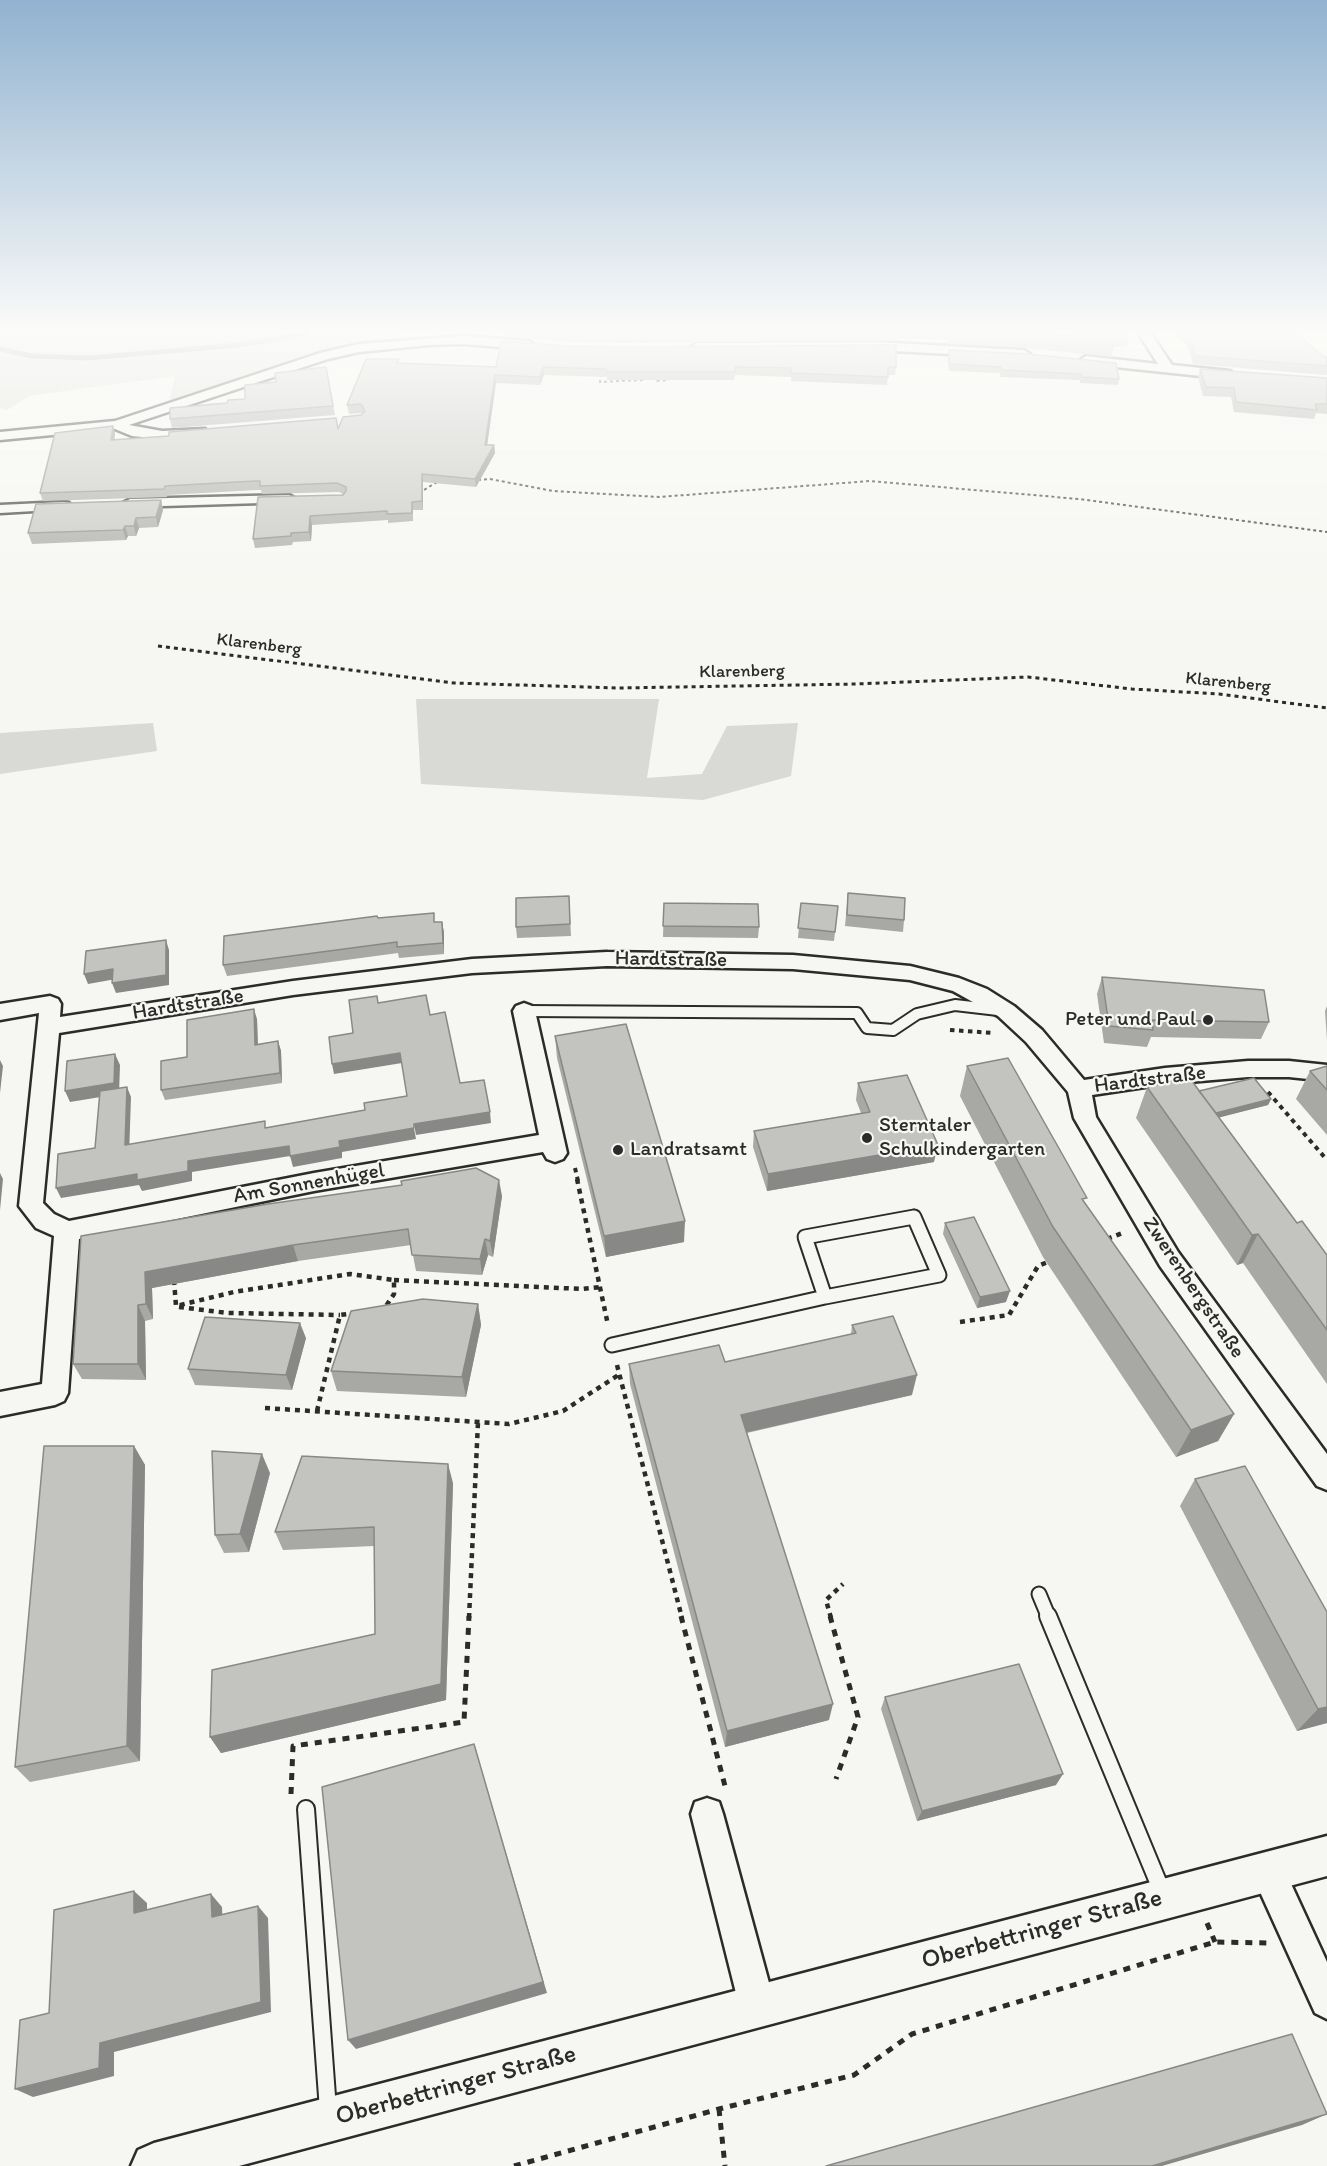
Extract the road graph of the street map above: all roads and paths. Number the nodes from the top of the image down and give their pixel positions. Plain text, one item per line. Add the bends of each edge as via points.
1 (470, 480) edge
2 (443, 481) edge
3 (412, 494) edge
4 (304, 499) edge
5 (117, 504) edge
6 (82, 506) edge
7 (0, 509) edge
8 (1327, 532) edge
9 (158, 646) dead end
10 (1327, 708) edge
11 (524, 1011) joint
12 (1006, 1011) junction
13 (0, 1012) edge
14 (49, 1027) junction
15 (1248, 1069) junction
16 (1327, 1073) edge
17 (1079, 1089) junction
18 (553, 1148) junction
19 (1327, 1160) edge
20 (1149, 1224) junction
21 (67, 1231) junction
22 (1097, 1242) edge
23 (1057, 1258) edge
24 (174, 1272) edge
25 (394, 1280) junction
26 (600, 1287) junction
27 (825, 1297) junction
28 (176, 1306) junction
29 (373, 1311) edge
30 (362, 1312) edge
31 (340, 1314) junction
32 (960, 1322) dead end
33 (612, 1345) junction
34 (620, 1374) junction
35 (0, 1404) edge
36 (265, 1408) dead end
37 (317, 1412) junction
38 (478, 1422) junction
39 (1327, 1477) edge
40 (843, 1584) dead end
41 (1039, 1594) dead end
42 (836, 1779) dead end
43 (717, 1805) joint
44 (306, 1809) joint
45 (1327, 1856) edge
46 (1268, 1872) junction
47 (1164, 1898) junction
48 (1303, 1944) junction
49 (1327, 2001) edge
50 (757, 2005) junction
51 (719, 2109) junction
52 (329, 2119) junction
53 (154, 2166) edge
54 (514, 2166) edge
55 (725, 2166) edge

1 - 8 path via 659,498 870,481 1078,499
2 - 3 path
4 - 5 street
6 - 7 street
9 - 10 path, Klarenberg via 454,682 618,688 1028,677
11 - 12 lane via 857,1012 867,1028 893,1030 917,1014 955,1005
11 - 18 street
12 - 14 street, Hardtstraße via 958,985 910,974 793,962 607,959 472,966 293,988
12 - 17 street, Hardtstraße via 1034,1036
13 - 14 street via 50,1004
14 - 21 street via 31,1206 45,1221
15 - 16 street, Hardtstraße
15 - 17 street, Hardtstraße
15 - 19 path
17 - 20 street, Zwerenbergstraße via 1085,1118
18 - 21 street, Am Sonnenhügel via 314,1182
18 - 26 path via 570,1149
20 - 22 path
20 - 39 street, Zwerenbergstraße via 1169,1259
21 - 35 street via 55,1394
23 - 32 path via 1038,1266 1009,1315
24 - 28 path
25 - 26 path
25 - 28 path via 350,1274 234,1292
25 - 29 path via 394,1294 383,1310
26 - 33 path
27 - 27 lane via 939,1275 914,1217 805,1237
27 - 33 lane
28 - 31 path via 228,1313
30 - 31 path
31 - 37 path
33 - 34 path
34 - 38 path via 563,1411 508,1424
34 - 43 path
36 - 37 path
37 - 38 path
38 - 44 path via 464,1722 293,1746 291,1800
40 - 42 path via 826,1600 858,1717
41 - 47 lane
43 - 50 street
44 - 52 lane
45 - 46 street, Oberbettringer Straße
46 - 47 street, Oberbettringer Straße
46 - 48 street
47 - 50 street, Oberbettringer Straße
48 - 49 street
48 - 51 path via 1215,1942 912,2034 854,2075
50 - 52 street, Oberbettringer Straße
51 - 54 path
51 - 55 path
52 - 53 street, Oberbettringer Straße

